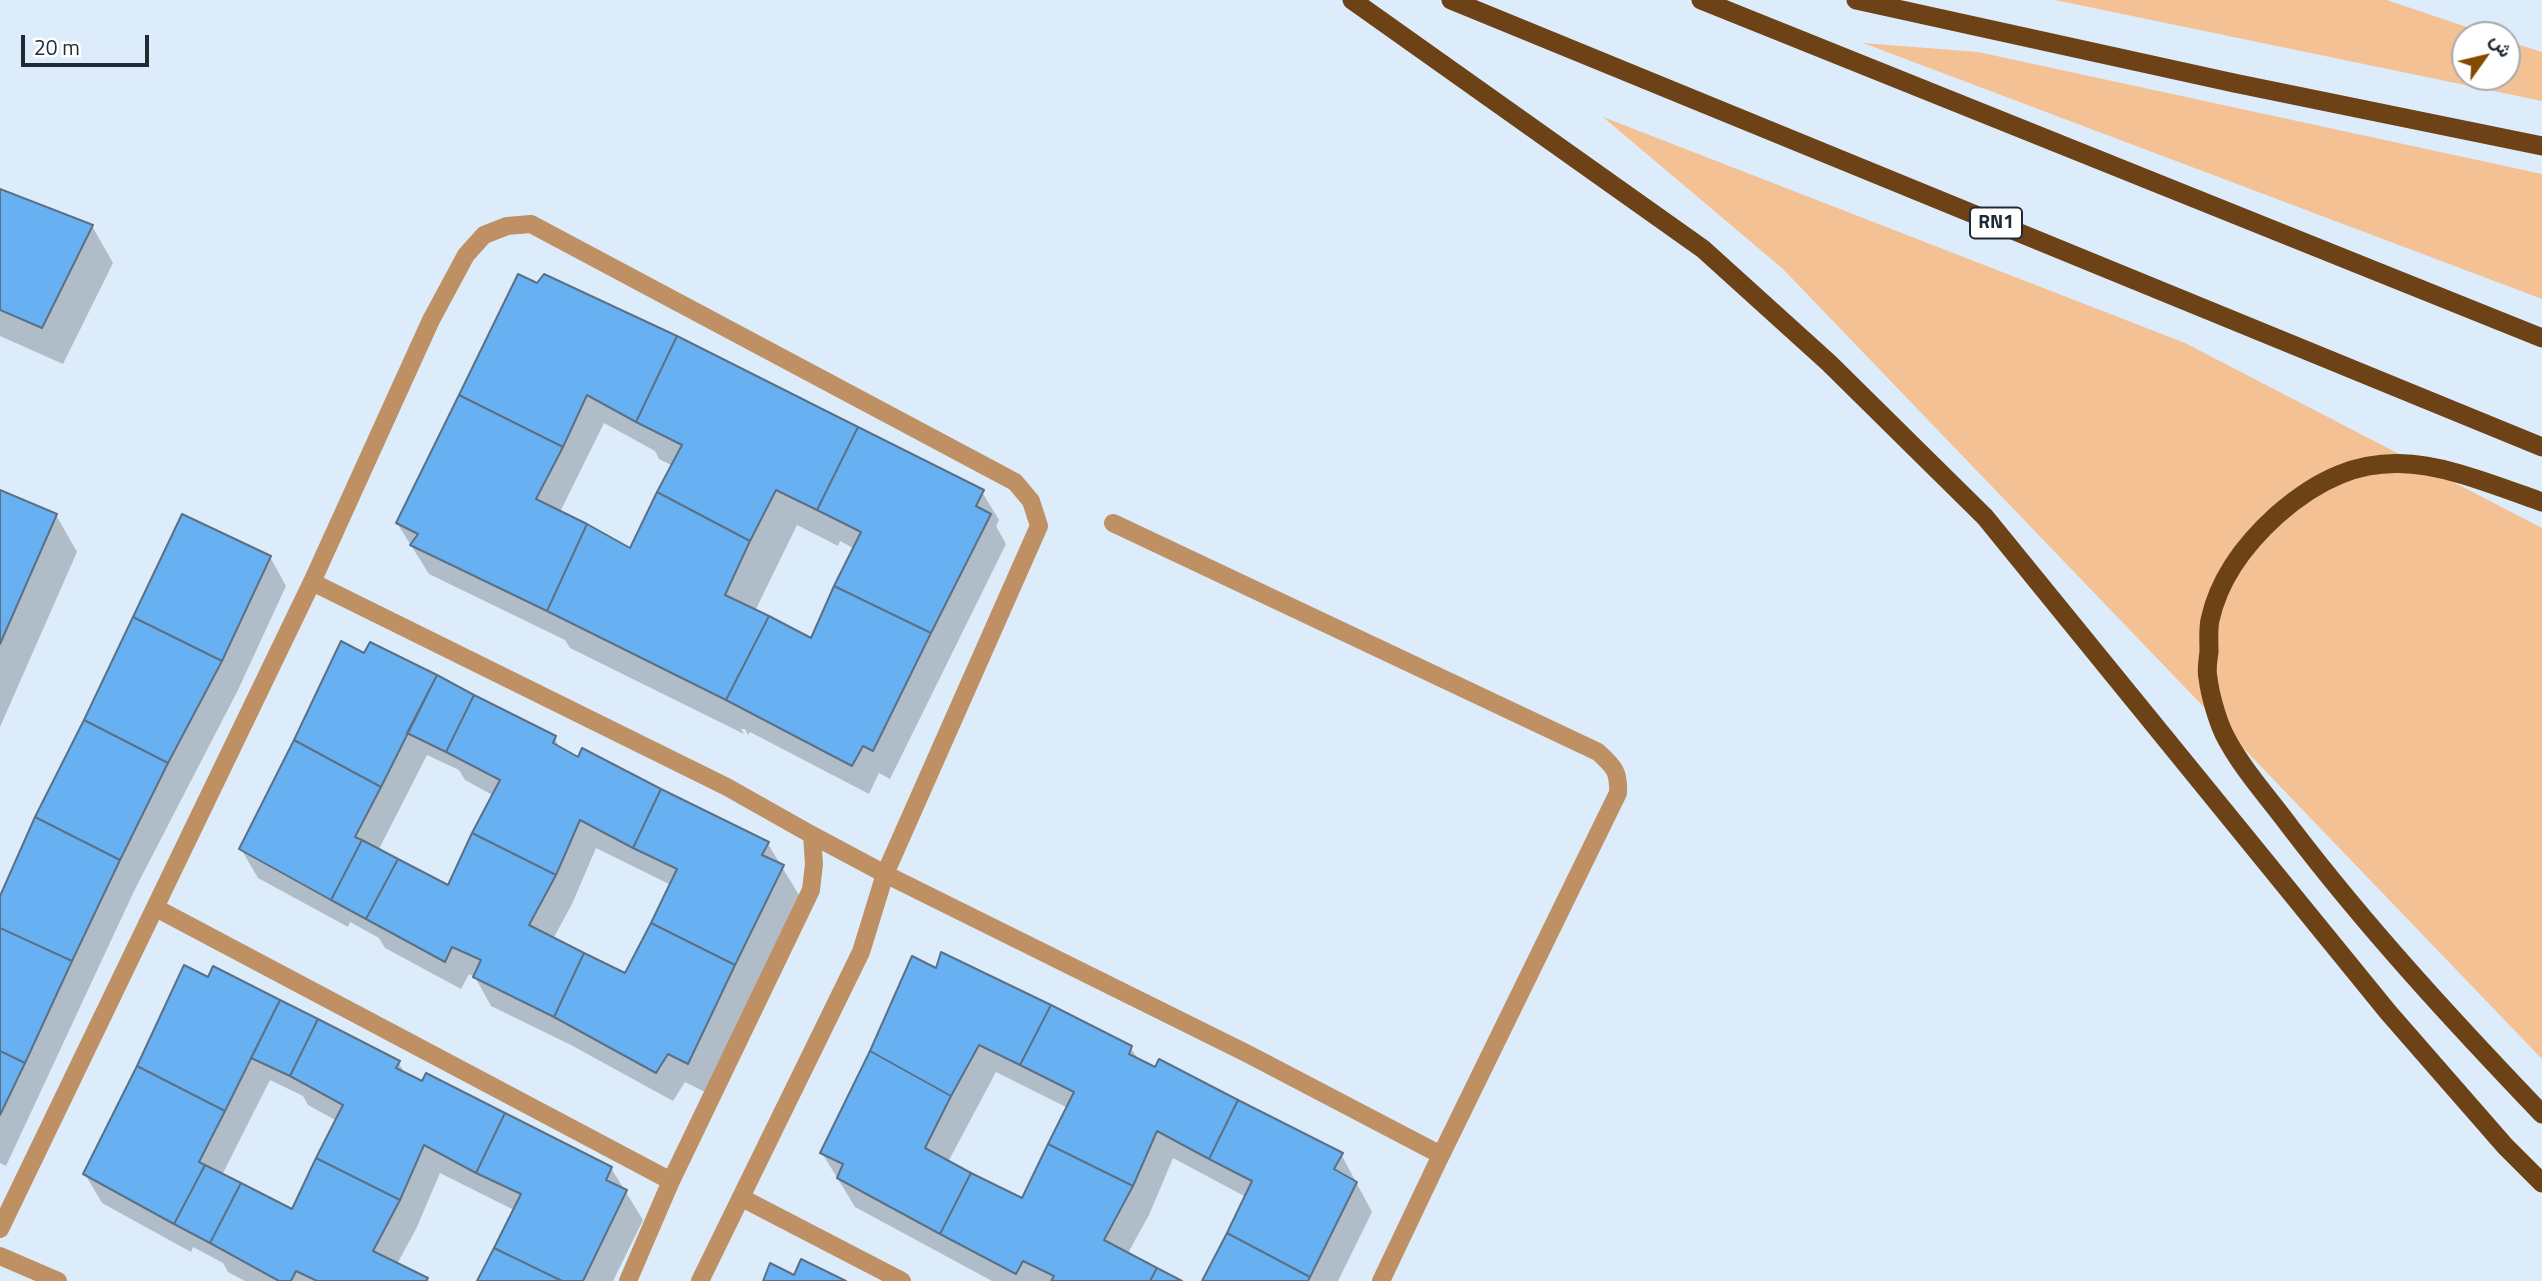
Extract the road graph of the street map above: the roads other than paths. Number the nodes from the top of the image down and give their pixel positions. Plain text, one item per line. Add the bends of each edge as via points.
1 (1352, 0) edge
2 (1451, 0) edge
3 (1701, 0) edge
4 (1856, 0) edge
5 (2542, 146) edge
6 (2542, 338) edge
7 (2542, 447) edge
8 (2542, 502) edge
9 (1113, 523) dead end
10 (312, 582) junction
11 (813, 835) junction
12 (885, 874) junction
13 (156, 908) junction
14 (2542, 1114) edge
15 (1441, 1155) junction
16 (671, 1181) junction
17 (2542, 1183) edge
18 (742, 1198) junction
19 (0, 1228) edge
20 (0, 1256) edge
21 (58, 1281) edge
22 (628, 1281) edge
23 (700, 1281) edge
24 (902, 1281) edge
25 (1381, 1281) edge

1 - 17 highway via 1703,249 1829,363 1975,508 2388,1012
2 - 7 highway, RN1
3 - 6 highway
4 - 5 highway
8 - 14 highway via 2436,467 2382,462 2328,478 2288,506 2241,553 2210,621 2207,677 2224,733 2317,862 2414,976
9 - 15 street via 1598,752 1619,776 1618,793
10 - 11 street via 727,787
10 - 12 street via 431,320 466,255 484,235 506,226 531,224 1015,482 1031,501 1039,526
10 - 13 street
11 - 12 street
11 - 16 street via 811,890
12 - 15 street
12 - 18 street via 861,952
13 - 16 street
13 - 19 street
15 - 25 street
16 - 22 street
18 - 23 street
18 - 24 street
20 - 21 street

